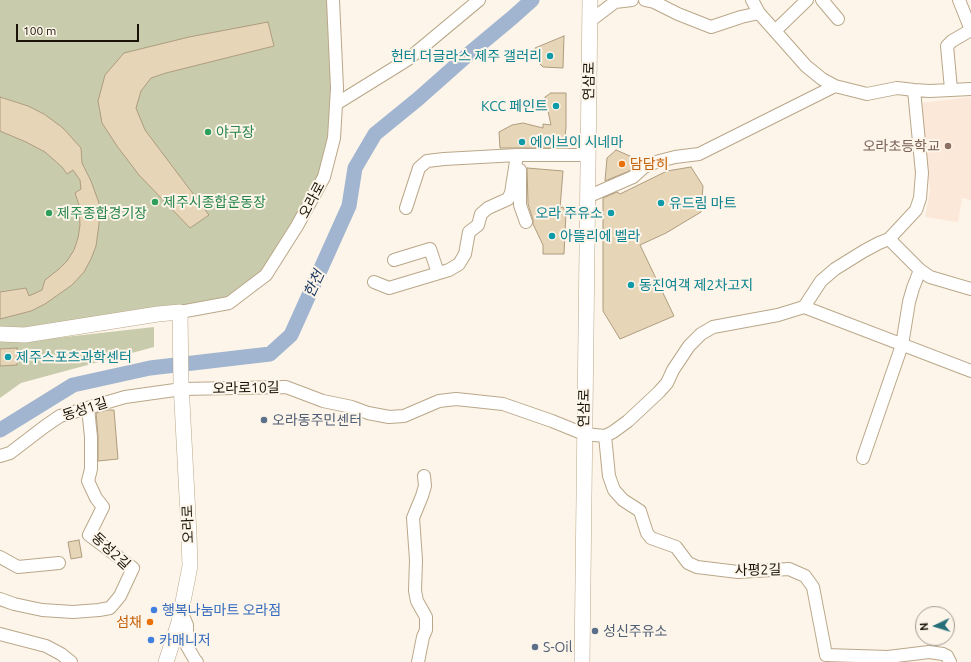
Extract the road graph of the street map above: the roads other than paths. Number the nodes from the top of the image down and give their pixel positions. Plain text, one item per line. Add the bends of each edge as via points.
1 (333, 0) edge
2 (479, 0) edge
3 (632, 0) edge
4 (752, 0) edge
5 (807, 0) edge
6 (822, 0) edge
7 (959, 0) edge
8 (652, 1) edge
9 (590, 9) edge
10 (759, 13) junction
11 (838, 19) dead end
12 (775, 31) junction
13 (835, 86) junction
14 (950, 89) junction
15 (971, 89) edge
16 (914, 90) junction
17 (336, 104) junction
18 (588, 154) junction
19 (517, 155) junction
20 (587, 197) junction
21 (406, 208) dead end
22 (526, 222) dead end
23 (889, 239) junction
24 (394, 260) dead end
25 (920, 270) junction
26 (438, 273) junction
27 (374, 282) dead end
28 (971, 289) edge
29 (804, 307) junction
30 (180, 312) junction
31 (0, 334) edge
32 (902, 345) junction
33 (971, 371) edge
34 (181, 386) junction
35 (88, 408) junction
36 (584, 434) junction
37 (605, 436) junction
38 (0, 456) edge
39 (863, 458) dead end
40 (424, 476) dead end
41 (0, 557) edge
42 (59, 563) dead end
43 (0, 599) edge
44 (181, 611) junction
45 (0, 634) edge
46 (71, 662) edge
47 (166, 662) edge
48 (197, 662) edge
49 (418, 662) edge
50 (582, 662) edge
51 (950, 662) edge

1 - 17 street, 오라로
2 - 17 street via 407,60
3 - 9 street
4 - 10 street
5 - 12 street
6 - 11 street
7 - 14 street via 971,30 948,46
8 - 10 street via 711,27
9 - 18 main road, 연삼로
10 - 12 street
12 - 13 street via 806,66
13 - 16 street via 867,94 897,88
13 - 20 street via 699,154 656,162 644,167 633,177
14 - 15 street
14 - 16 street
16 - 23 street via 922,173 920,198 916,210
17 - 30 street, 오라로 via 334,138 324,176 298,226 266,275 229,303
18 - 19 street
18 - 20 main road, 연삼로
19 - 21 street via 427,161 419,168
19 - 22 street via 520,205
19 - 26 street via 508,200 488,208 481,214 478,225 469,232 465,254 459,264
20 - 36 main road, 연삼로
23 - 25 street
23 - 29 street via 835,269 821,281
24 - 26 street via 430,249
25 - 28 street via 930,277
25 - 32 street via 909,302
26 - 27 street via 389,288
29 - 32 street
29 - 37 street via 778,315 713,327 701,334 689,346 659,392 628,421
30 - 31 main road via 25,335
30 - 34 main road, 오라로
32 - 33 street
32 - 39 street
34 - 35 street, 동성1길 via 125,397
34 - 36 street, 오라로10길 via 286,387 323,401 390,417 404,416 439,401 456,399 487,402 503,404
34 - 44 main road, 오라로 via 190,566
35 - 38 street, 동성1길 via 60,416 10,453
35 - 43 street, 동성2길 via 91,469 88,481 103,507 89,535 133,568 120,596 110,608 73,612 42,610
36 - 37 street, 오라로10길
36 - 50 main road, 연삼로
37 - 51 street, 사평2길 via 609,476 614,490 623,500 640,511 651,538 676,547 688,563 697,566 738,572 789,570 805,576 813,587 826,655 888,657 929,652 943,654
40 - 49 street via 425,486 413,518 415,590 417,601 426,617 426,630
41 - 42 street via 18,567
44 - 47 main road, 오라로
44 - 48 street via 187,625 187,646
45 - 46 street via 46,646

